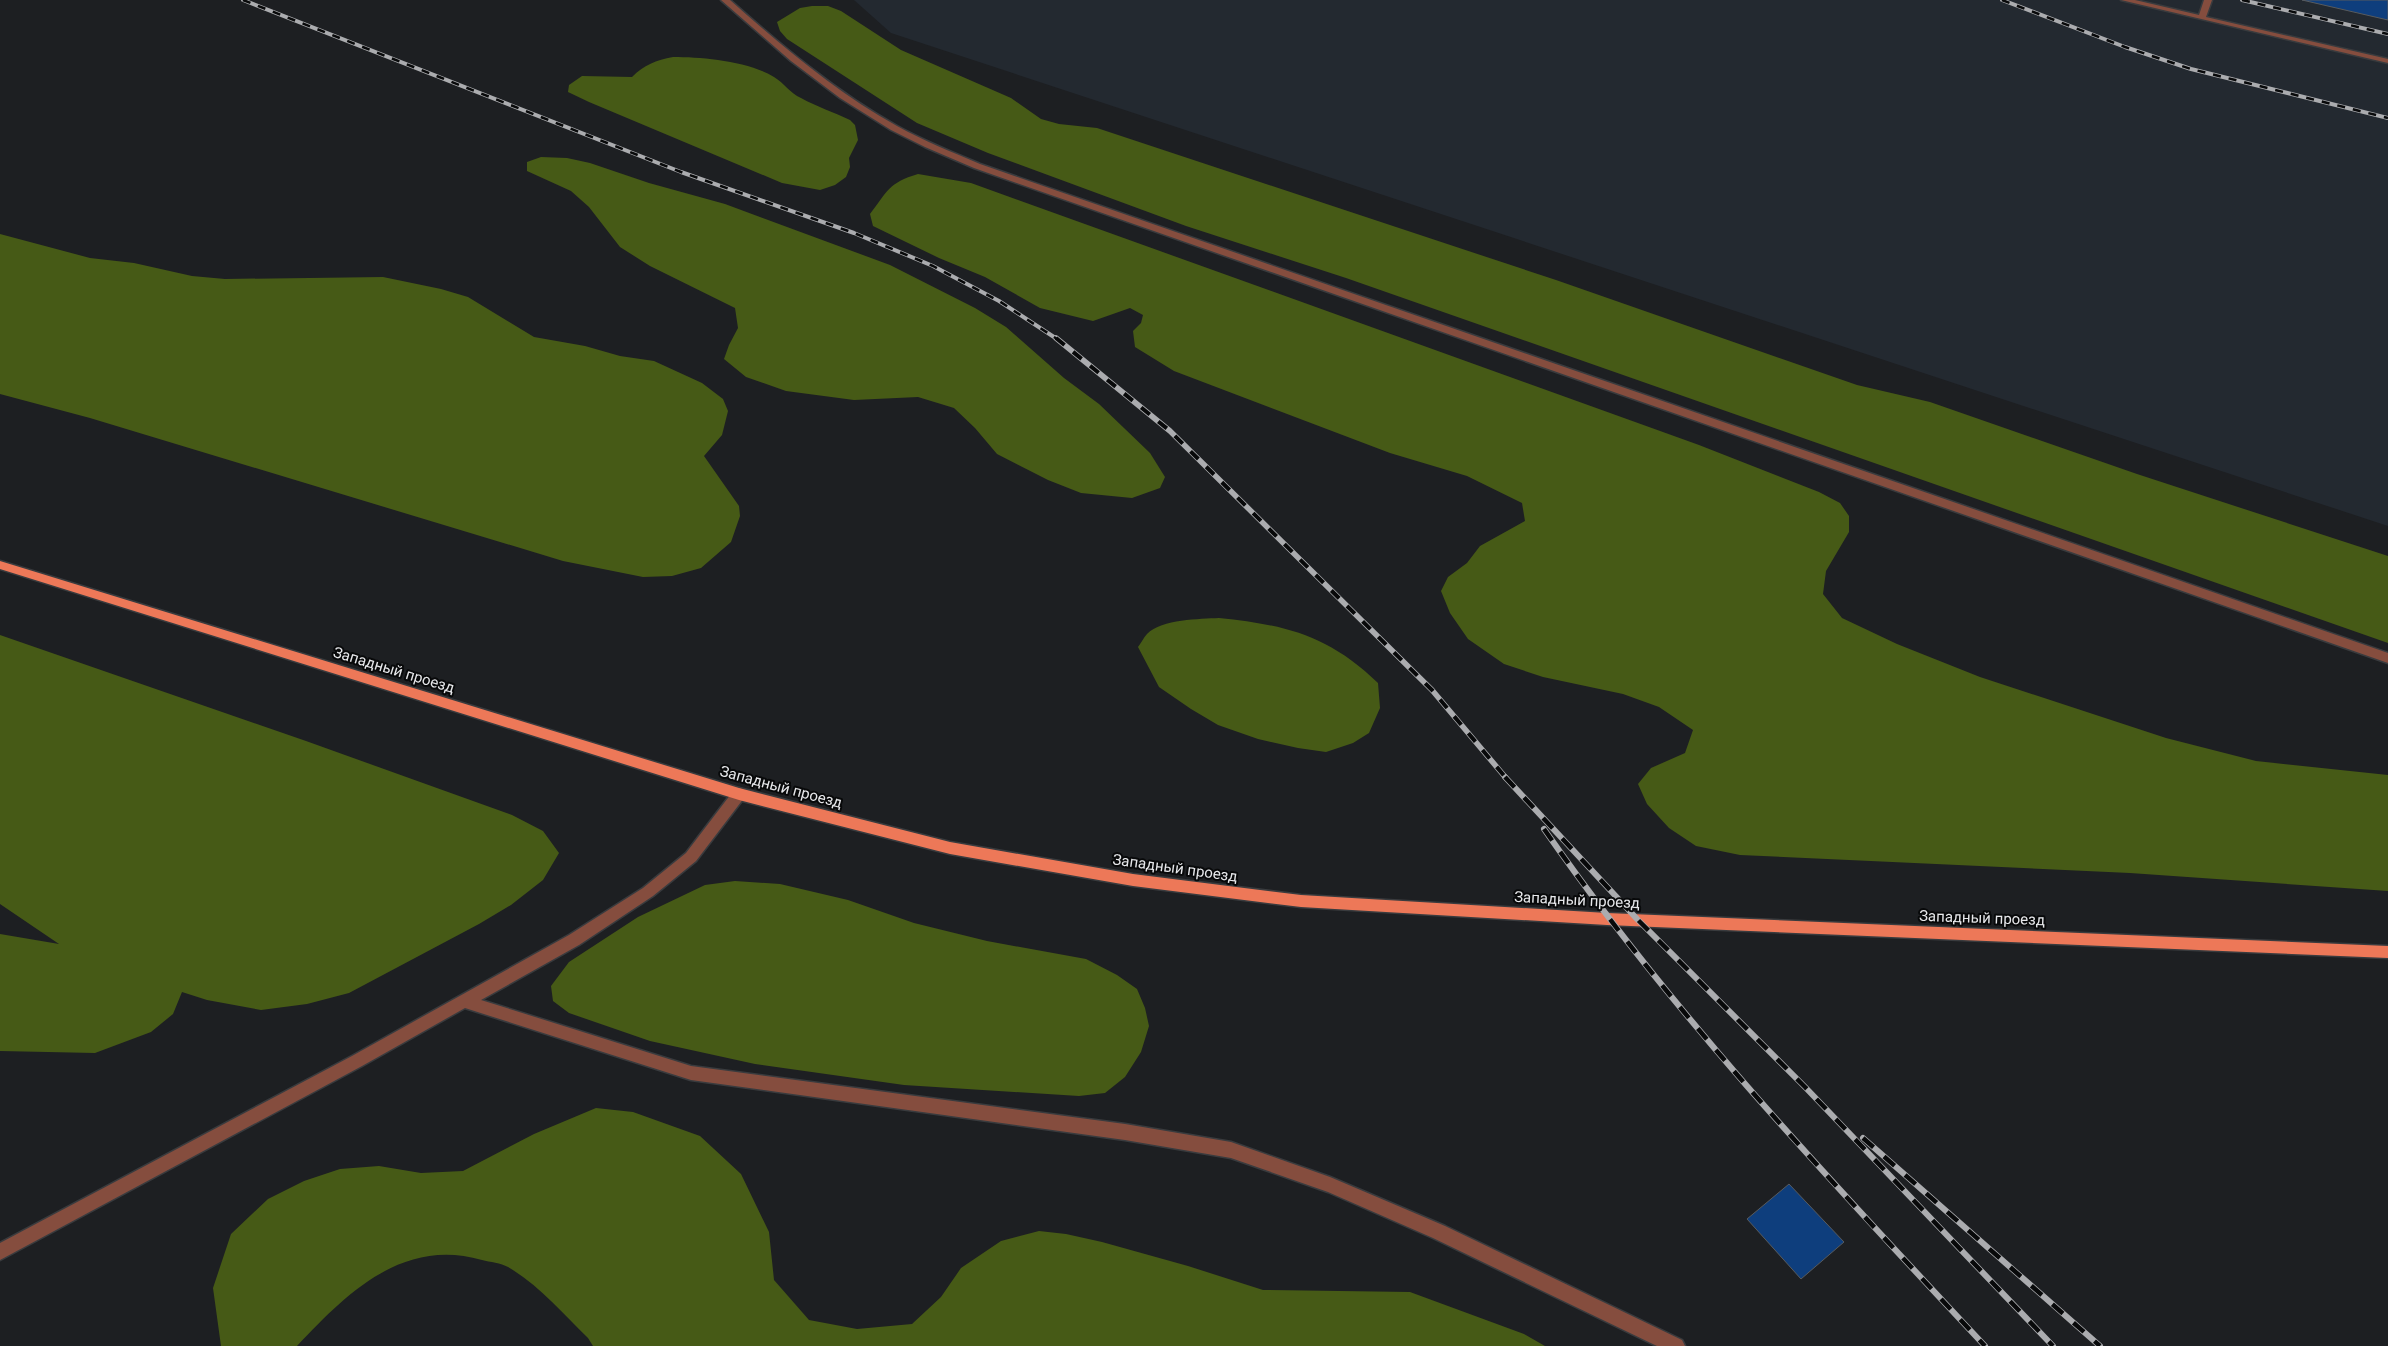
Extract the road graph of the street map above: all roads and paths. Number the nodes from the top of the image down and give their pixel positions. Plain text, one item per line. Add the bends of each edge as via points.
1 (725, 0) edge
2 (2125, 0) edge
3 (2208, 0) edge
4 (2202, 18) junction
5 (2388, 61) edge
6 (0, 565) edge
7 (2388, 658) edge
8 (739, 794) junction
9 (2388, 952) edge
10 (466, 1002) junction
11 (0, 1252) edge
12 (1676, 1346) edge

1 - 7 lane via 773,44 850,99 920,142 977,166
2 - 4 lane
3 - 4 lane
4 - 5 lane
6 - 8 main road, Западный проезд
8 - 9 main road, Западный проезд via 950,848 1134,880 1302,901 1608,919
8 - 10 lane via 691,856 648,892 574,940
10 - 11 lane
10 - 12 lane via 691,1073 1125,1132 1231,1150 1330,1185 1430,1228

